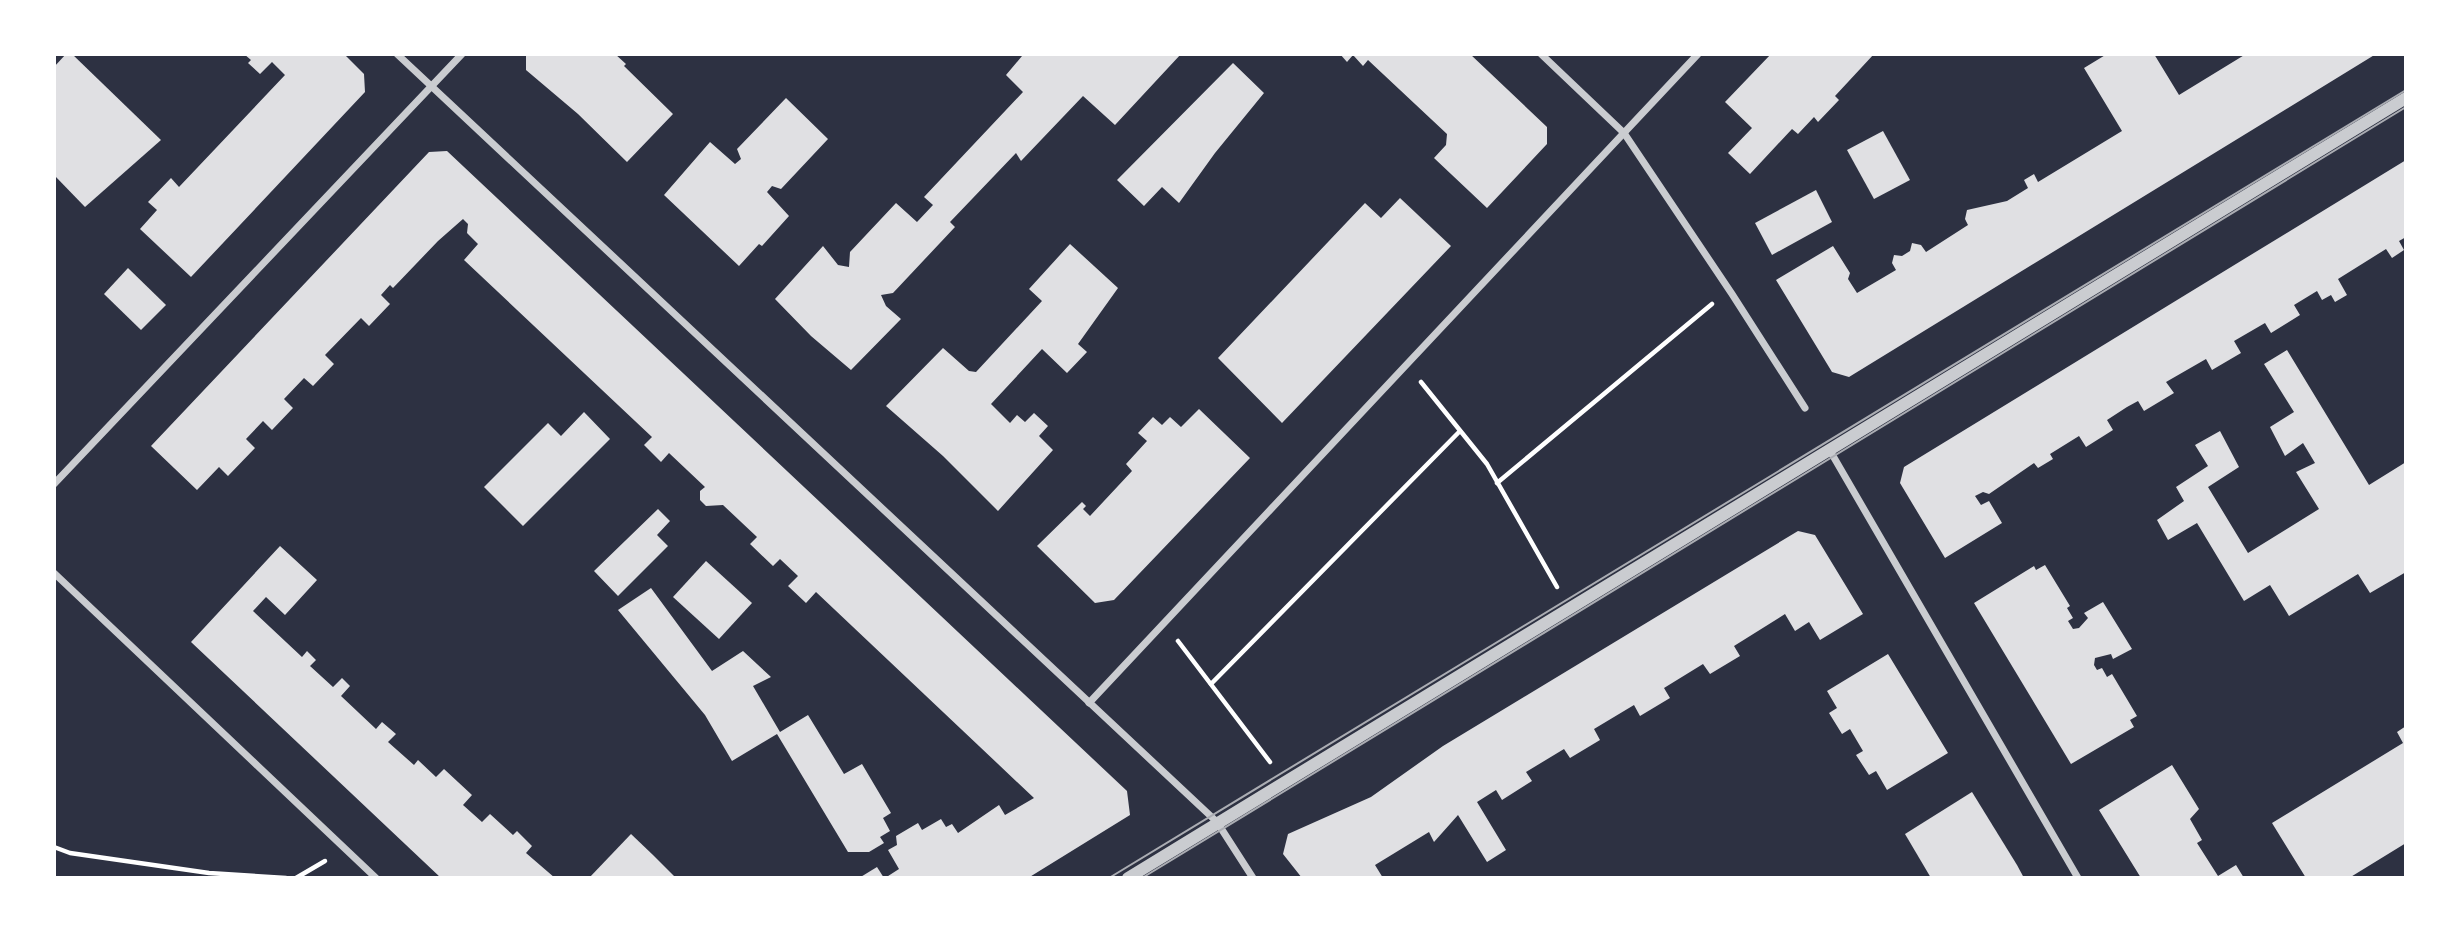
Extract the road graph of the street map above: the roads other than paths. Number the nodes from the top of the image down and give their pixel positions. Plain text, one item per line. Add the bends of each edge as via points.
1 (397, 54) edge
2 (462, 54) edge
3 (1541, 54) edge
4 (1698, 54) edge
5 (431, 86) junction
6 (2406, 98) edge
7 (1624, 133) junction
8 (1805, 408) dead end
9 (1829, 449) junction
10 (54, 484) edge
11 (54, 573) edge
12 (1089, 703) junction
13 (1217, 822) junction
14 (376, 878) edge
15 (1128, 878) edge
16 (1253, 878) edge
17 (2078, 878) edge

1 - 5 street
2 - 5 street
3 - 7 street
4 - 7 street
5 - 10 street
5 - 12 street
6 - 9 street
7 - 8 street
7 - 12 street
9 - 13 street
9 - 17 street
11 - 14 street
12 - 13 street
13 - 15 street
13 - 16 street

